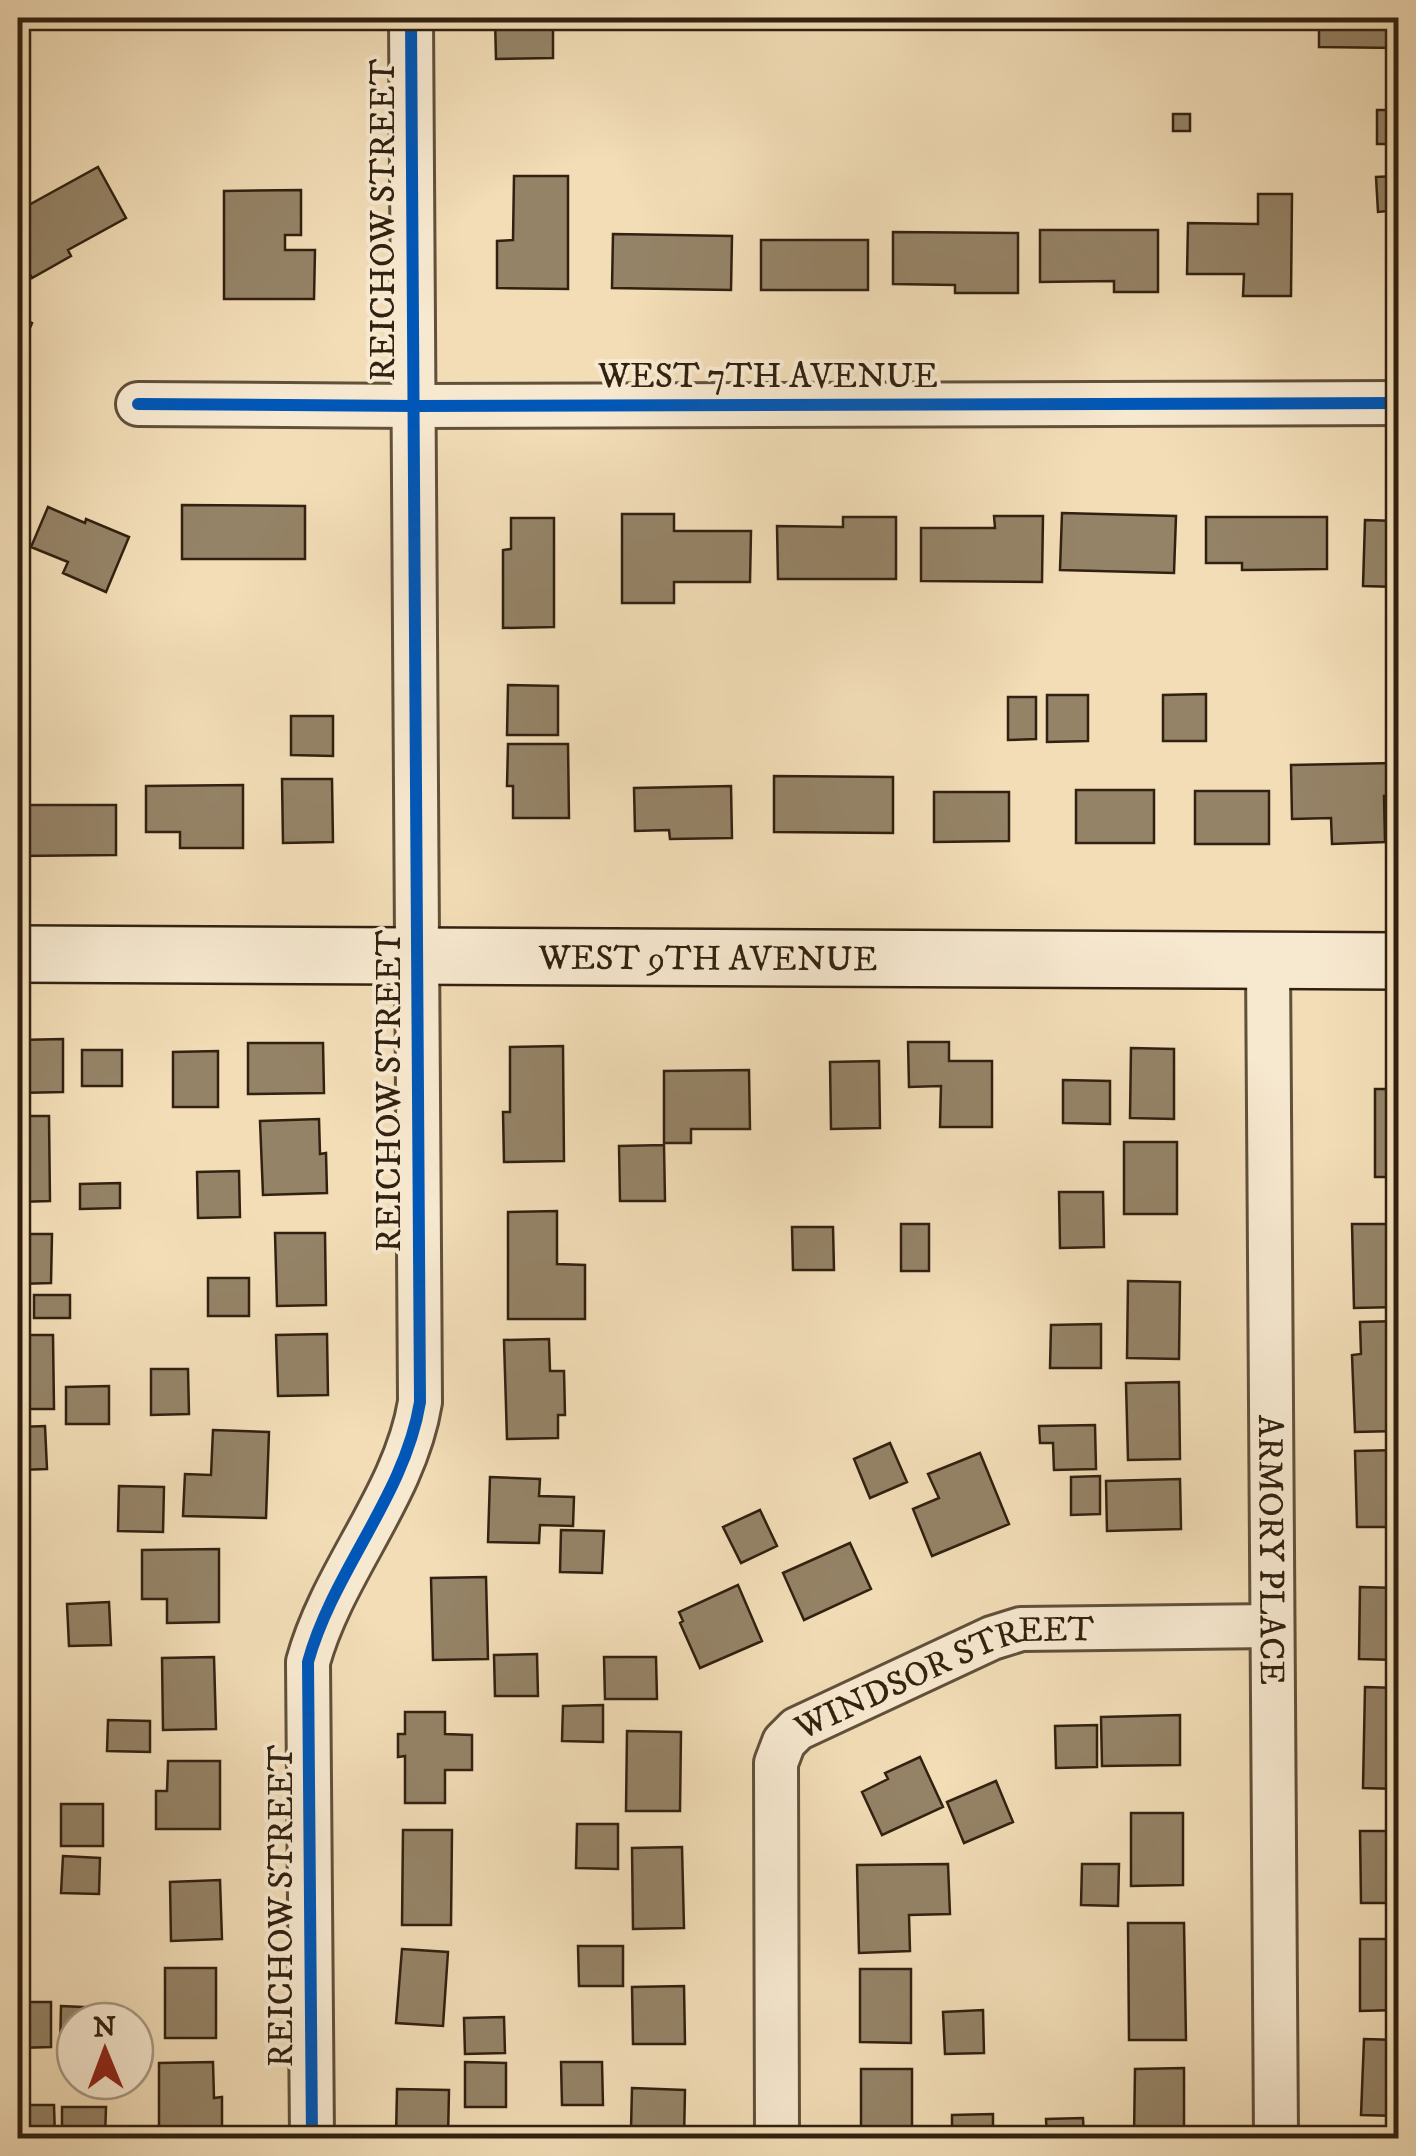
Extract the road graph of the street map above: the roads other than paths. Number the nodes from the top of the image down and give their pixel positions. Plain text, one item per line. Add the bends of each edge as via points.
1 (412, 18) edge
2 (1398, 403) edge
3 (138, 404) dead end
4 (412, 406) junction
5 (18, 954) edge
6 (417, 955) junction
7 (1398, 961) edge
8 (1268, 962) junction
9 (1272, 1626) junction
10 (312, 2138) edge
11 (776, 2138) edge
12 (1276, 2138) edge

1 - 4 street, REICHOW STREET
2 - 4 street, WEST 7TH AVENUE
3 - 4 street, WEST 7TH AVENUE
4 - 6 street, REICHOW STREET
5 - 6 main road, WEST 9TH AVENUE
6 - 8 main road, WEST 9TH AVENUE
6 - 10 street, REICHOW STREET via 416,1429 318,1628 308,1662
7 - 8 main road, WEST 9TH AVENUE
8 - 9 street, ARMORY PLACE
9 - 11 street, WINDSOR STREET via 1021,1630 797,1730 784,1742 776,1763
9 - 12 street, ARMORY PLACE

